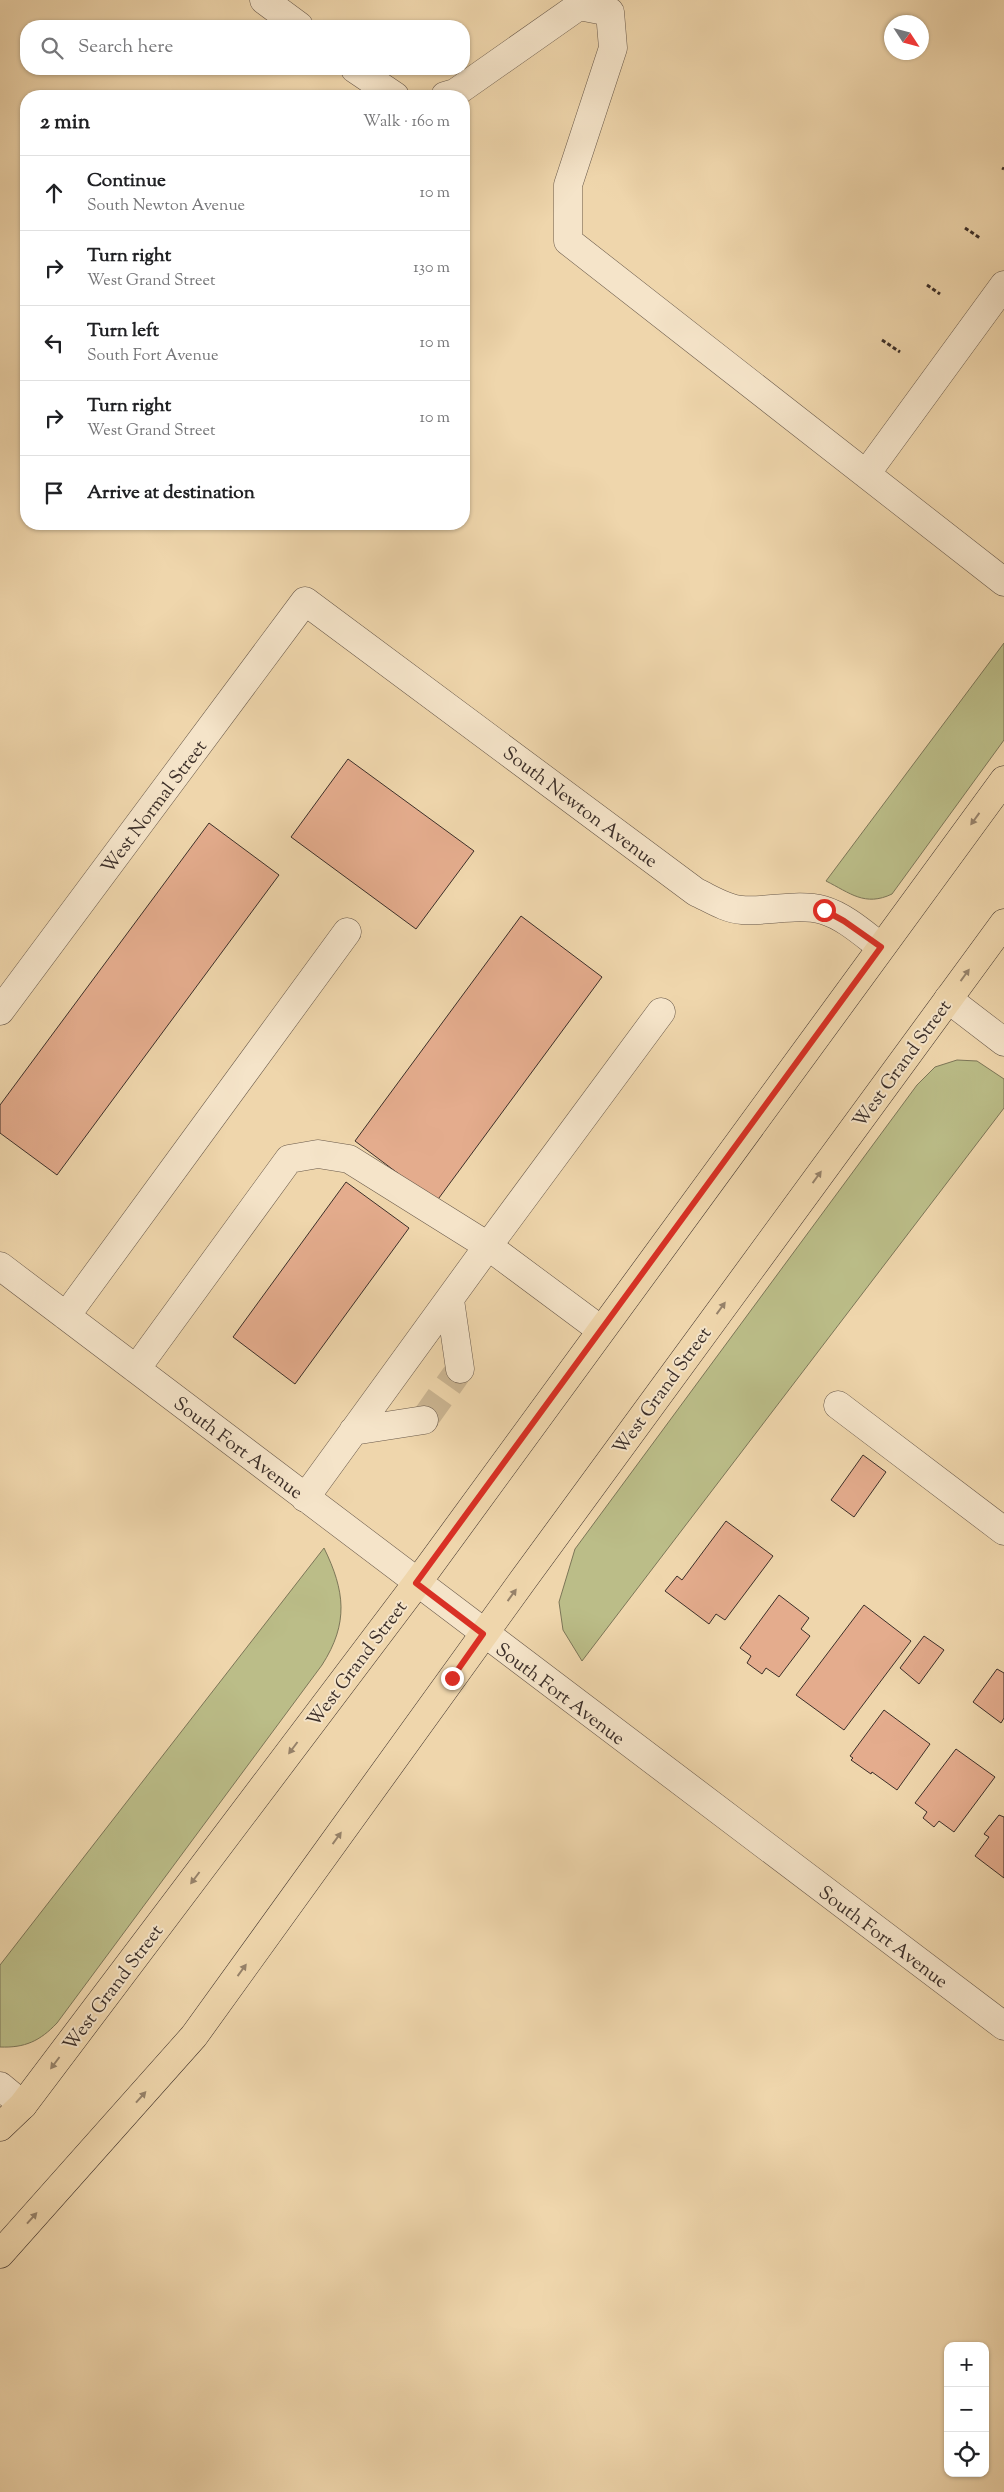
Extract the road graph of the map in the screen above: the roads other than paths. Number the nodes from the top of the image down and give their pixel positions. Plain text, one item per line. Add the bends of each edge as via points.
1 (264, 0) edge
2 (291, 20) edge
3 (365, 75) edge
4 (386, 90) edge
5 (459, 90) edge
6 (1004, 285) edge
7 (866, 474) junction
8 (1004, 582) edge
9 (305, 601) joint
10 (1004, 780) edge
11 (1004, 923) edge
12 (347, 932) dead end
13 (881, 947) junction
14 (948, 999) junction
15 (0, 1011) edge
16 (661, 1012) dead end
17 (1004, 1042) edge
18 (488, 1246) junction
19 (0, 1266) edge
20 (450, 1300) junction
21 (66, 1316) junction
22 (601, 1330) junction
23 (136, 1369) junction
24 (460, 1370) tunnel mouth
25 (838, 1405) dead end
26 (424, 1420) dead end
27 (354, 1431) junction
28 (305, 1498) junction
29 (1004, 1531) edge
30 (416, 1583) junction
31 (483, 1634) junction
32 (1004, 2026) edge
33 (0, 2086) edge
34 (23, 2105) junction
35 (0, 2128) edge
36 (0, 2254) edge

1 - 2 street
3 - 4 street
5 - 7 street via 579,6 610,12 613,48 568,185 568,241
6 - 7 street
7 - 8 street
9 - 13 street, South Newton Avenue via 696,892 740,910 824,910
9 - 15 street, West Normal Street
10 -> 13 main road, West Grand Street
14 -> 11 main road, West Grand Street
12 - 21 street
13 - 22 main road, West Grand Street
14 - 17 street
31 -> 14 main road, West Grand Street
16 - 18 street
18 - 20 street
18 - 22 street
18 - 23 street via 349,1159 318,1154 289,1159
19 - 21 street, South Fort Avenue
20 - 24 street
20 - 27 street
21 - 23 street, South Fort Avenue
22 - 30 main road, West Grand Street
23 - 28 street, South Fort Avenue
25 - 29 street
26 - 27 street
27 - 28 street
28 - 30 street, South Fort Avenue
30 - 31 street, South Fort Avenue
30 -> 34 main road, West Grand Street
31 - 32 street, South Fort Avenue
36 -> 31 main road, West Grand Street via 194,2036
33 - 34 street
34 - 35 main road, West Grand Street

